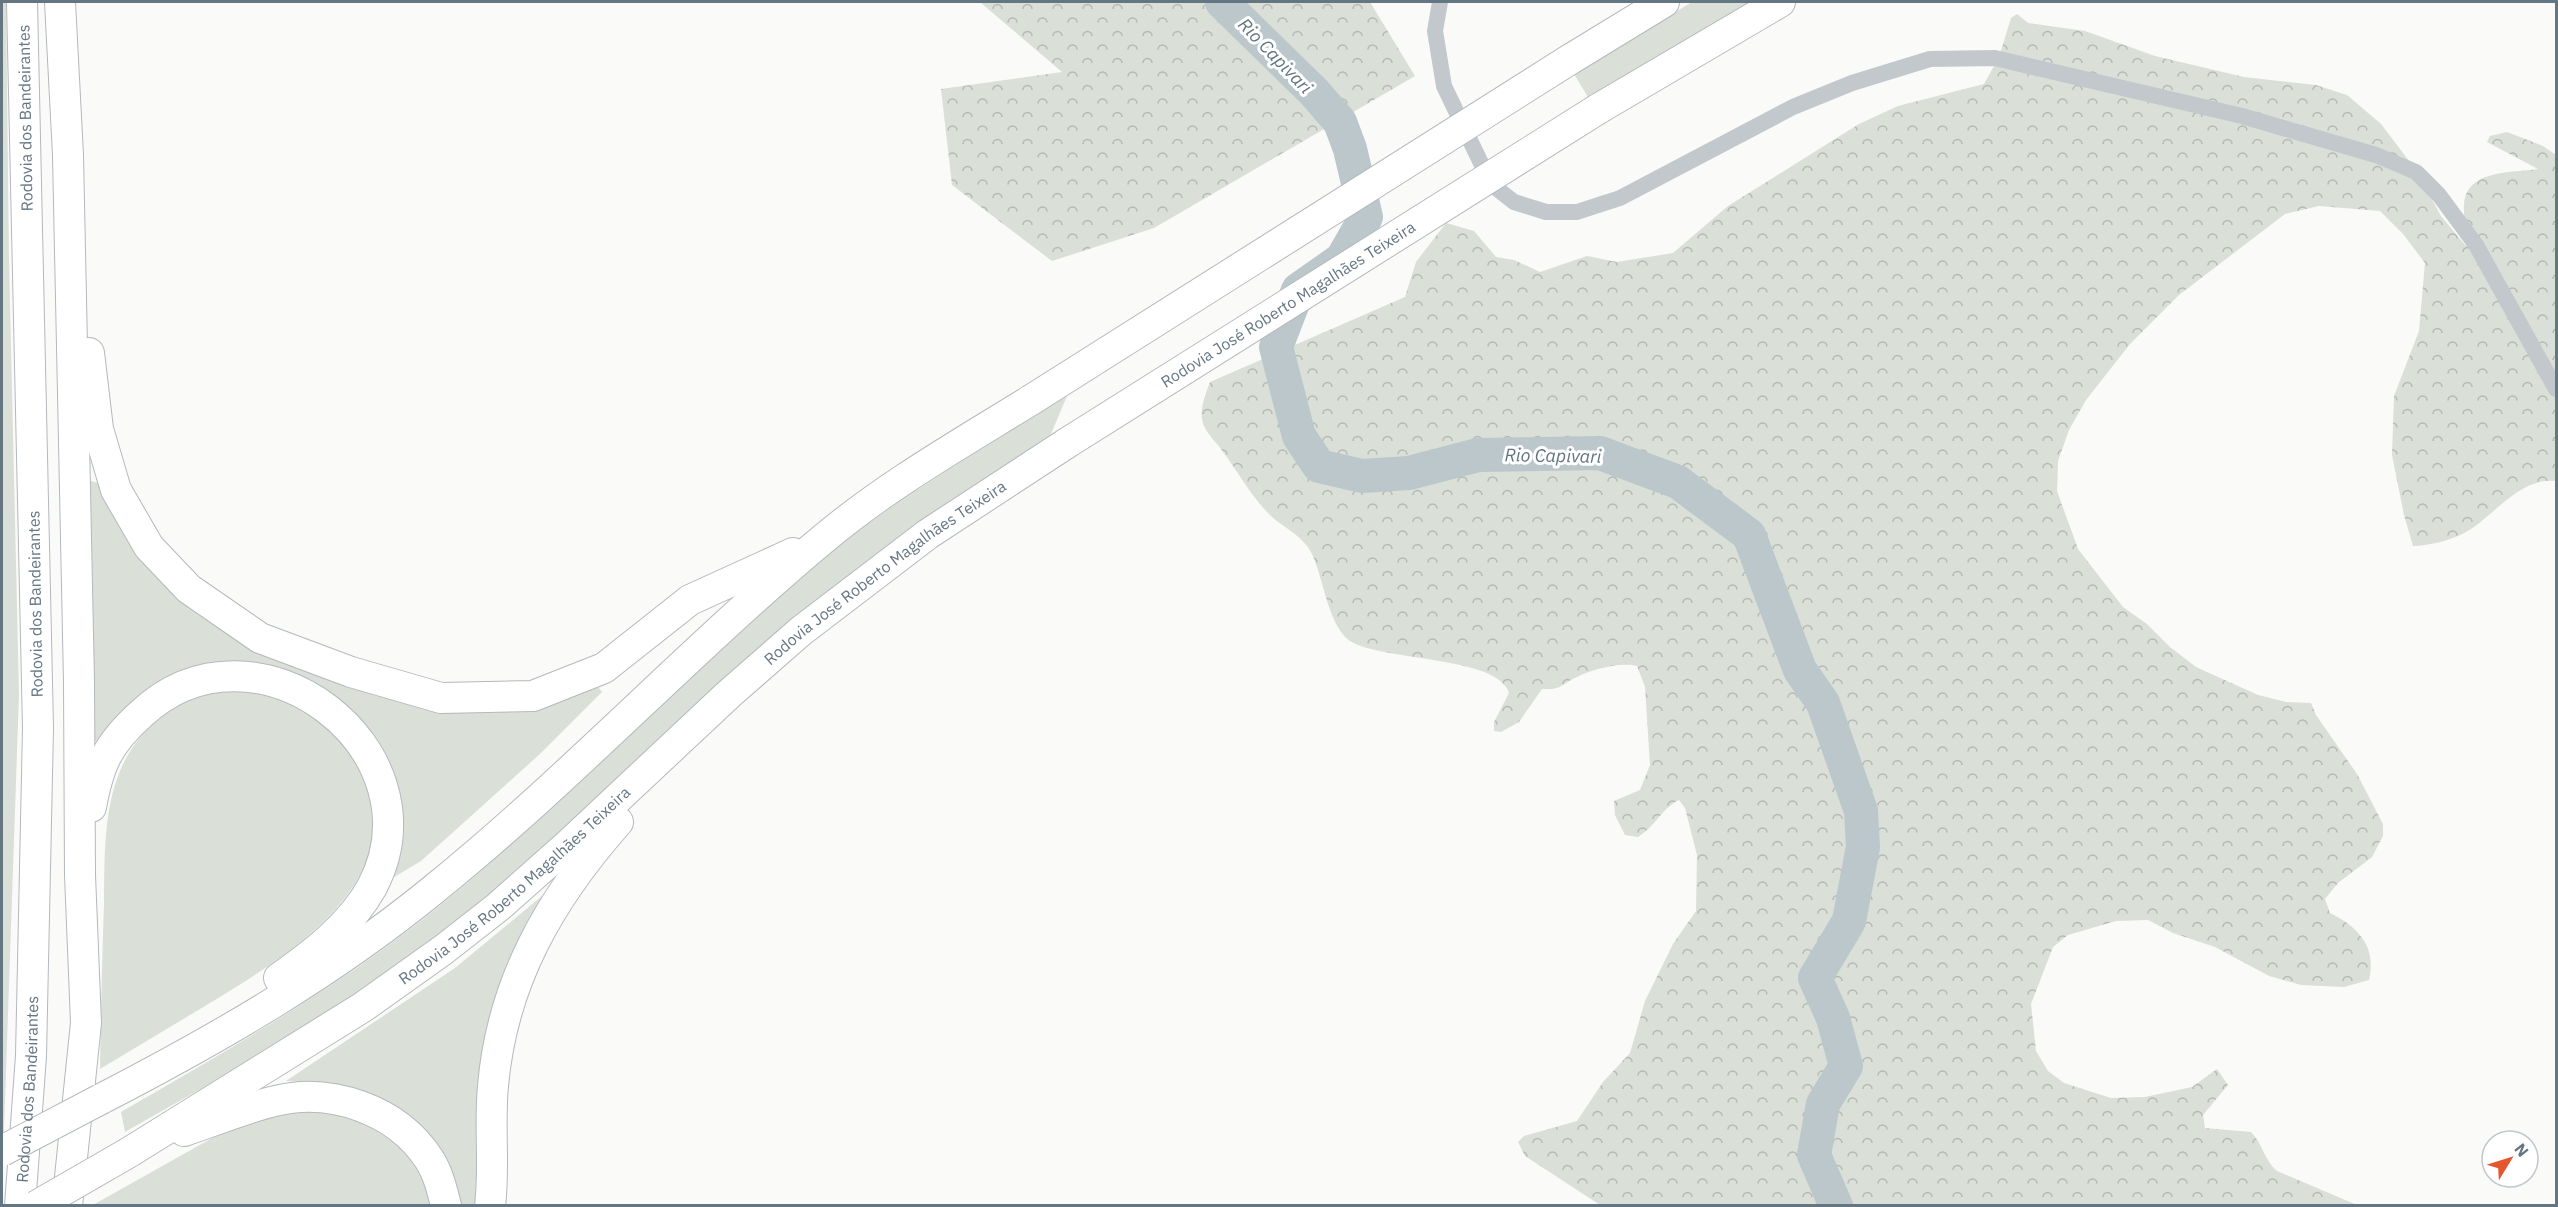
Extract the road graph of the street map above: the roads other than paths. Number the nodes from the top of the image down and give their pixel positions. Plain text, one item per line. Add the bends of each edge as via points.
1 (22, 2) edge
2 (60, 2) edge
3 (1440, 2) edge
4 (1664, 2) edge
5 (1780, 2) edge
6 (68, 155) junction
7 (2556, 389) edge
8 (823, 539) junction
9 (729, 694) junction
10 (80, 875) junction
11 (112, 1094) junction
12 (135, 1149) junction
13 (2, 1151) edge
14 (20, 1206) edge
15 (36, 1206) edge
16 (67, 1206) edge
17 (446, 1206) edge
18 (490, 1206) edge

1 - 14 highway, Rodovia dos Bandeirantes via 38,728 31,1056
2 - 6 highway
3 - 7 street via 1435,31 1444,86 1491,184 1514,202 1546,212 1577,212 1620,198 1793,107 1852,82 1930,59 1995,58 2252,119 2376,154 2416,172 2439,195 2476,245
4 - 8 highway, bridge via 910,474
5 - 9 highway, Rodovia José Roberto Magalhães Teixeira, bridge via 1598,109 1067,442 882,567
6 - 8 highway via 98,429 117,490 149,547 189,590 260,638 351,672 441,698 533,696 604,668 690,600
6 - 10 highway
8 - 11 highway via 433,891 297,989 193,1052
9 - 12 highway, Rodovia José Roberto Magalhães Teixeira via 569,844 443,950 363,1007
9 - 18 highway via 586,858 559,895 517,977 493,1085
10 - 11 highway via 97,776 108,749 152,703 184,684 241,676 273,680 303,691 358,737 376,769 385,801 387,830 383,857 372,886 357,909 307,958
10 - 16 highway via 86,1023
11 - 13 highway, bridge
12 - 15 highway, Rodovia José Roberto Magalhães Teixeira, bridge
12 - 17 highway via 275,1101 308,1096 340,1100 372,1111 411,1137 439,1178

